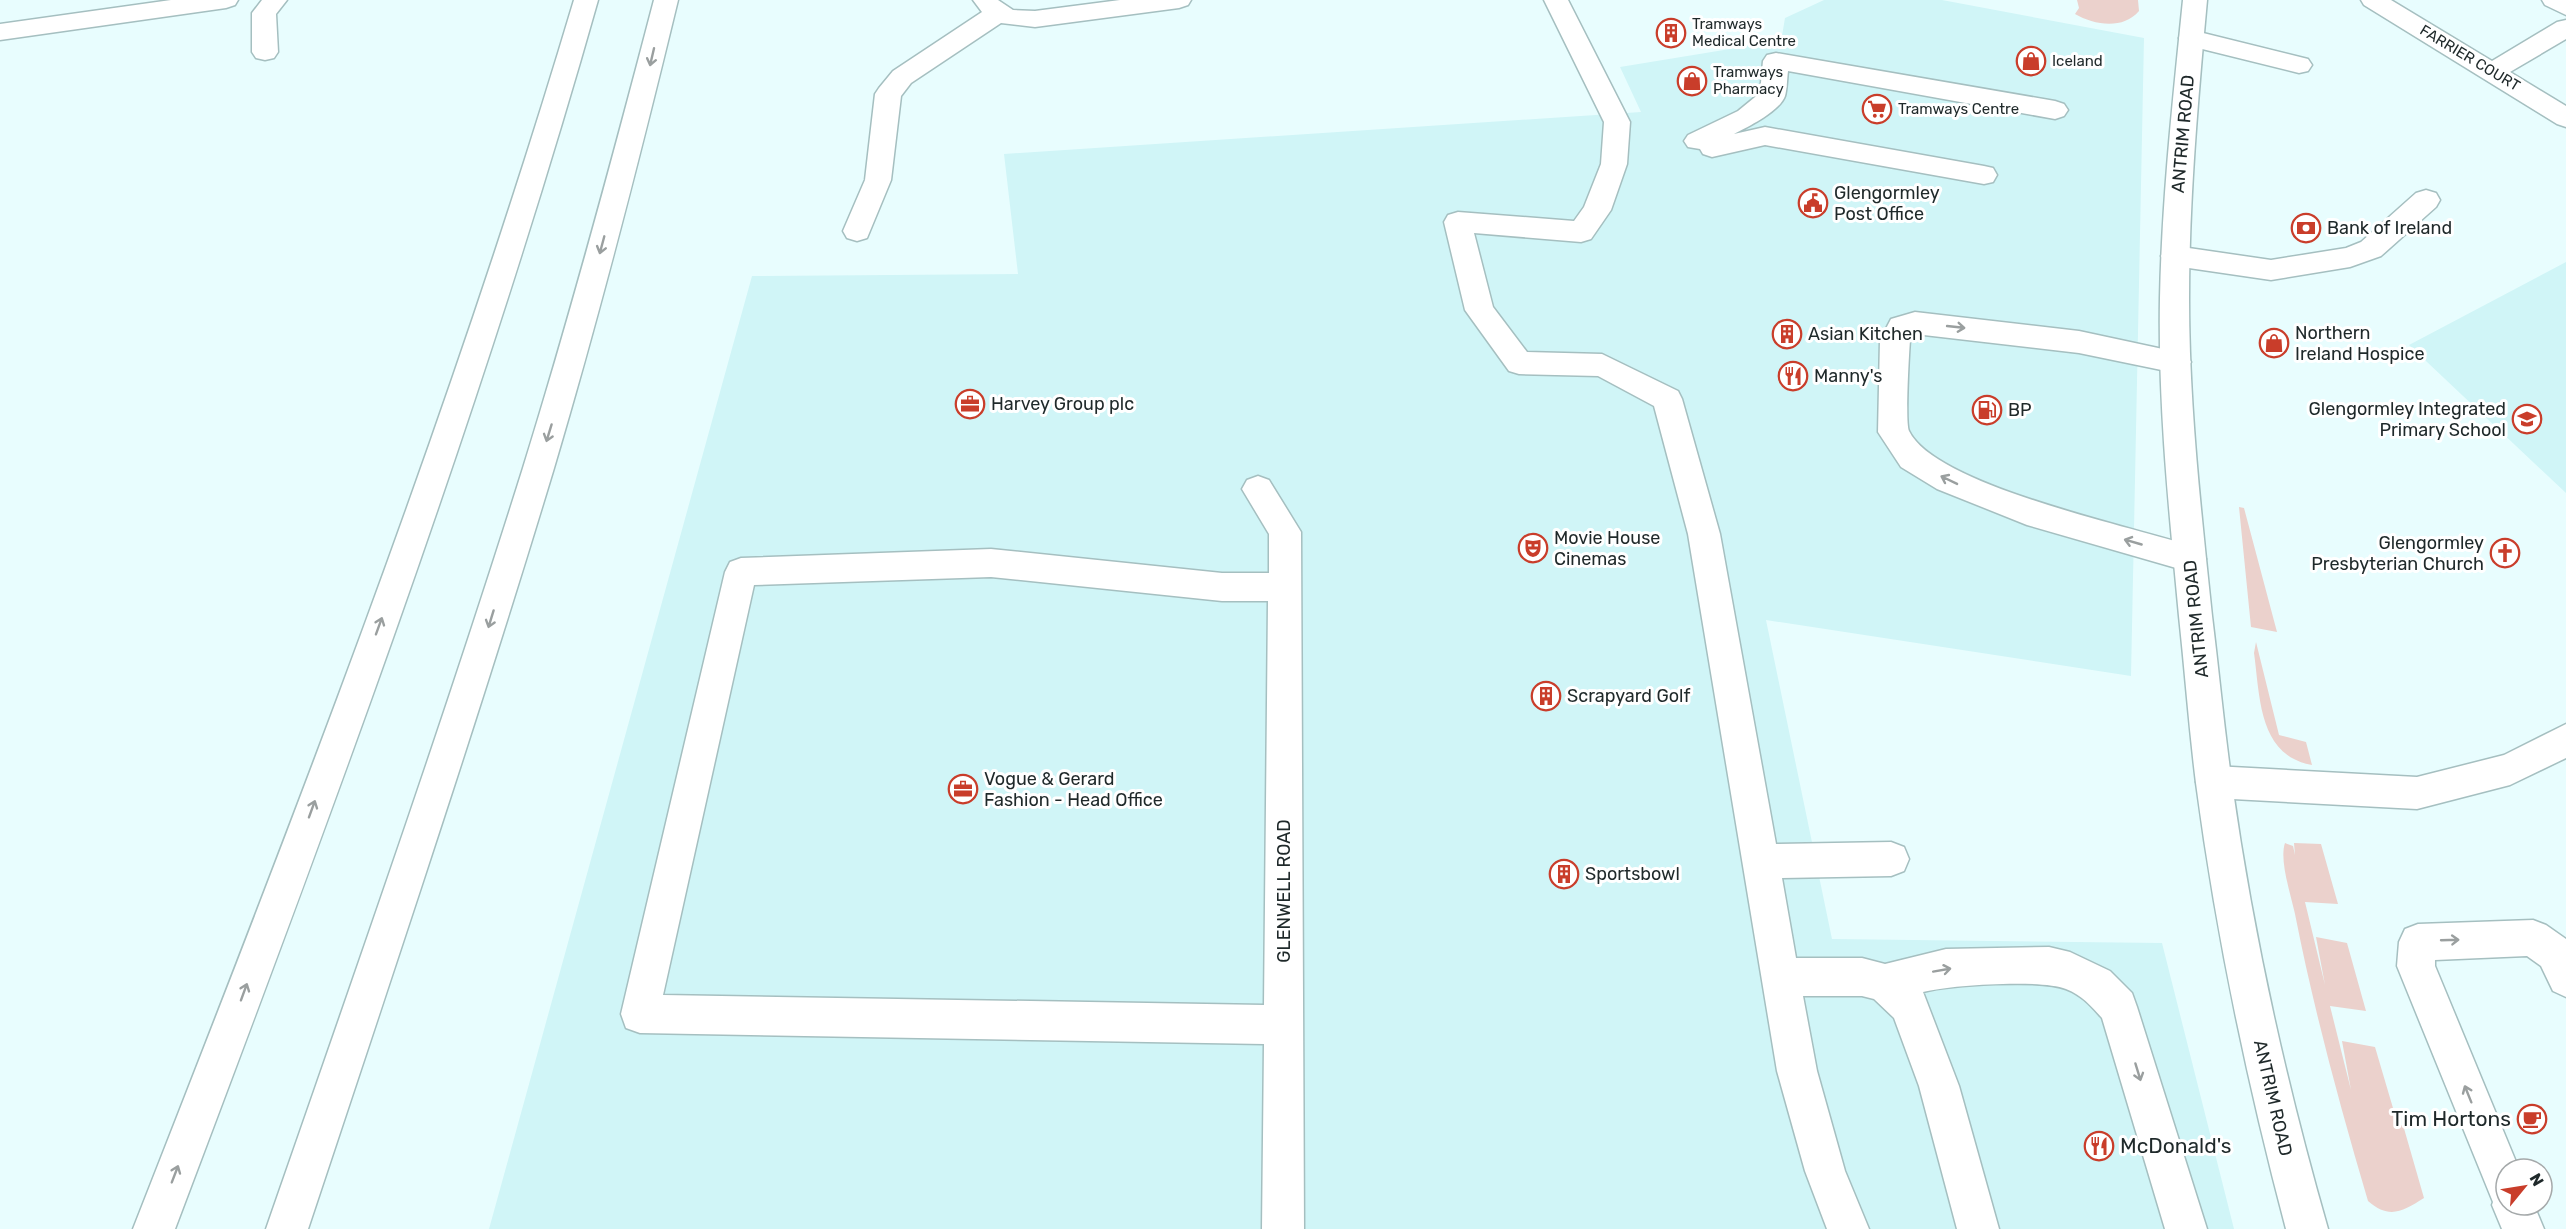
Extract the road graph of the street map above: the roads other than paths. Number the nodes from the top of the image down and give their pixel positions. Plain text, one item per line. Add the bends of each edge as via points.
1 (226, 0) edge
2 (275, 0) edge
3 (586, 0) edge
4 (666, 0) edge
5 (1179, 0) edge
6 (1556, 0) edge
7 (2195, 0) edge
8 (2373, 0) edge
9 (2554, 0) edge
10 (992, 7) edge
11 (2566, 7) edge
12 (2566, 28) edge
13 (0, 32) edge
14 (2191, 38) junction
15 (265, 52) dead end
16 (2299, 65) dead end
17 (2492, 72) junction
18 (2055, 110) dead end
19 (2566, 118) edge
20 (1984, 175) dead end
21 (2426, 200) dead end
22 (857, 231) dead end
23 (2175, 256) junction
24 (2176, 362) junction
25 (1258, 489) dead end
26 (2190, 559) junction
27 (1284, 570) junction
28 (2566, 741) edge
29 (2214, 782) junction
30 (1892, 859) dead end
31 (1761, 861) junction
32 (1781, 977) junction
33 (2566, 978) edge
34 (1885, 983) junction
35 (1283, 1025) junction
36 (2494, 1158) edge
37 (154, 1229) edge
38 (287, 1229) edge
39 (1283, 1229) edge
40 (1848, 1229) edge
41 (1978, 1229) edge
42 (2186, 1229) edge
43 (2307, 1229) edge

1 - 13 main road
2 - 15 main road via 264,13
37 -> 3 main road via 378,629 485,327
4 -> 38 main road via 566,378 442,773
5 - 10 main road via 1035,19 1014,19
6 - 31 main road via 1617,123 1614,164 1597,210 1581,232 1458,222 1479,310 1519,363 1602,365 1667,399 1704,534
7 - 14 main road, ANTRIM ROAD
8 - 17 main road, FARRIER COURT
9 - 11 main road
10 - 22 main road via 957,39 902,77 888,94 878,180
12 - 17 main road
14 - 16 main road
14 - 23 main road, ANTRIM ROAD
17 - 19 main road, FARRIER COURT
18 - 20 main road via 1776,61 1772,96 1702,145 1765,136
21 - 23 main road via 2371,249 2350,257 2271,270
23 - 24 main road, ANTRIM ROAD
24 - 26 main road, ANTRIM ROAD
26 -> 24 main road via 2038,516 1948,480 1912,458 1893,432 1895,340 1901,327 1914,323 2054,338 2132,350
25 - 27 main road, GLENWELL ROAD via 1286,532
26 - 29 main road, ANTRIM ROAD
27 - 35 main road, GLENWELL ROAD
27 - 35 main road via 1222,587 992,563 741,573 640,1014
28 - 29 main road via 2510,768 2417,793
29 - 43 main road, ANTRIM ROAD via 2240,950 2280,1133
30 - 31 main road
31 - 32 main road
32 - 34 main road via 1862,977
32 - 40 main road via 1797,1071 1825,1171
36 -> 33 main road via 2416,966 2418,942 2533,938 2554,953
34 - 41 main road via 1908,1005 1935,1076
34 -> 42 main road via 1946,968 2049,966 2097,984 2118,1007
35 - 39 main road, GLENWELL ROAD

